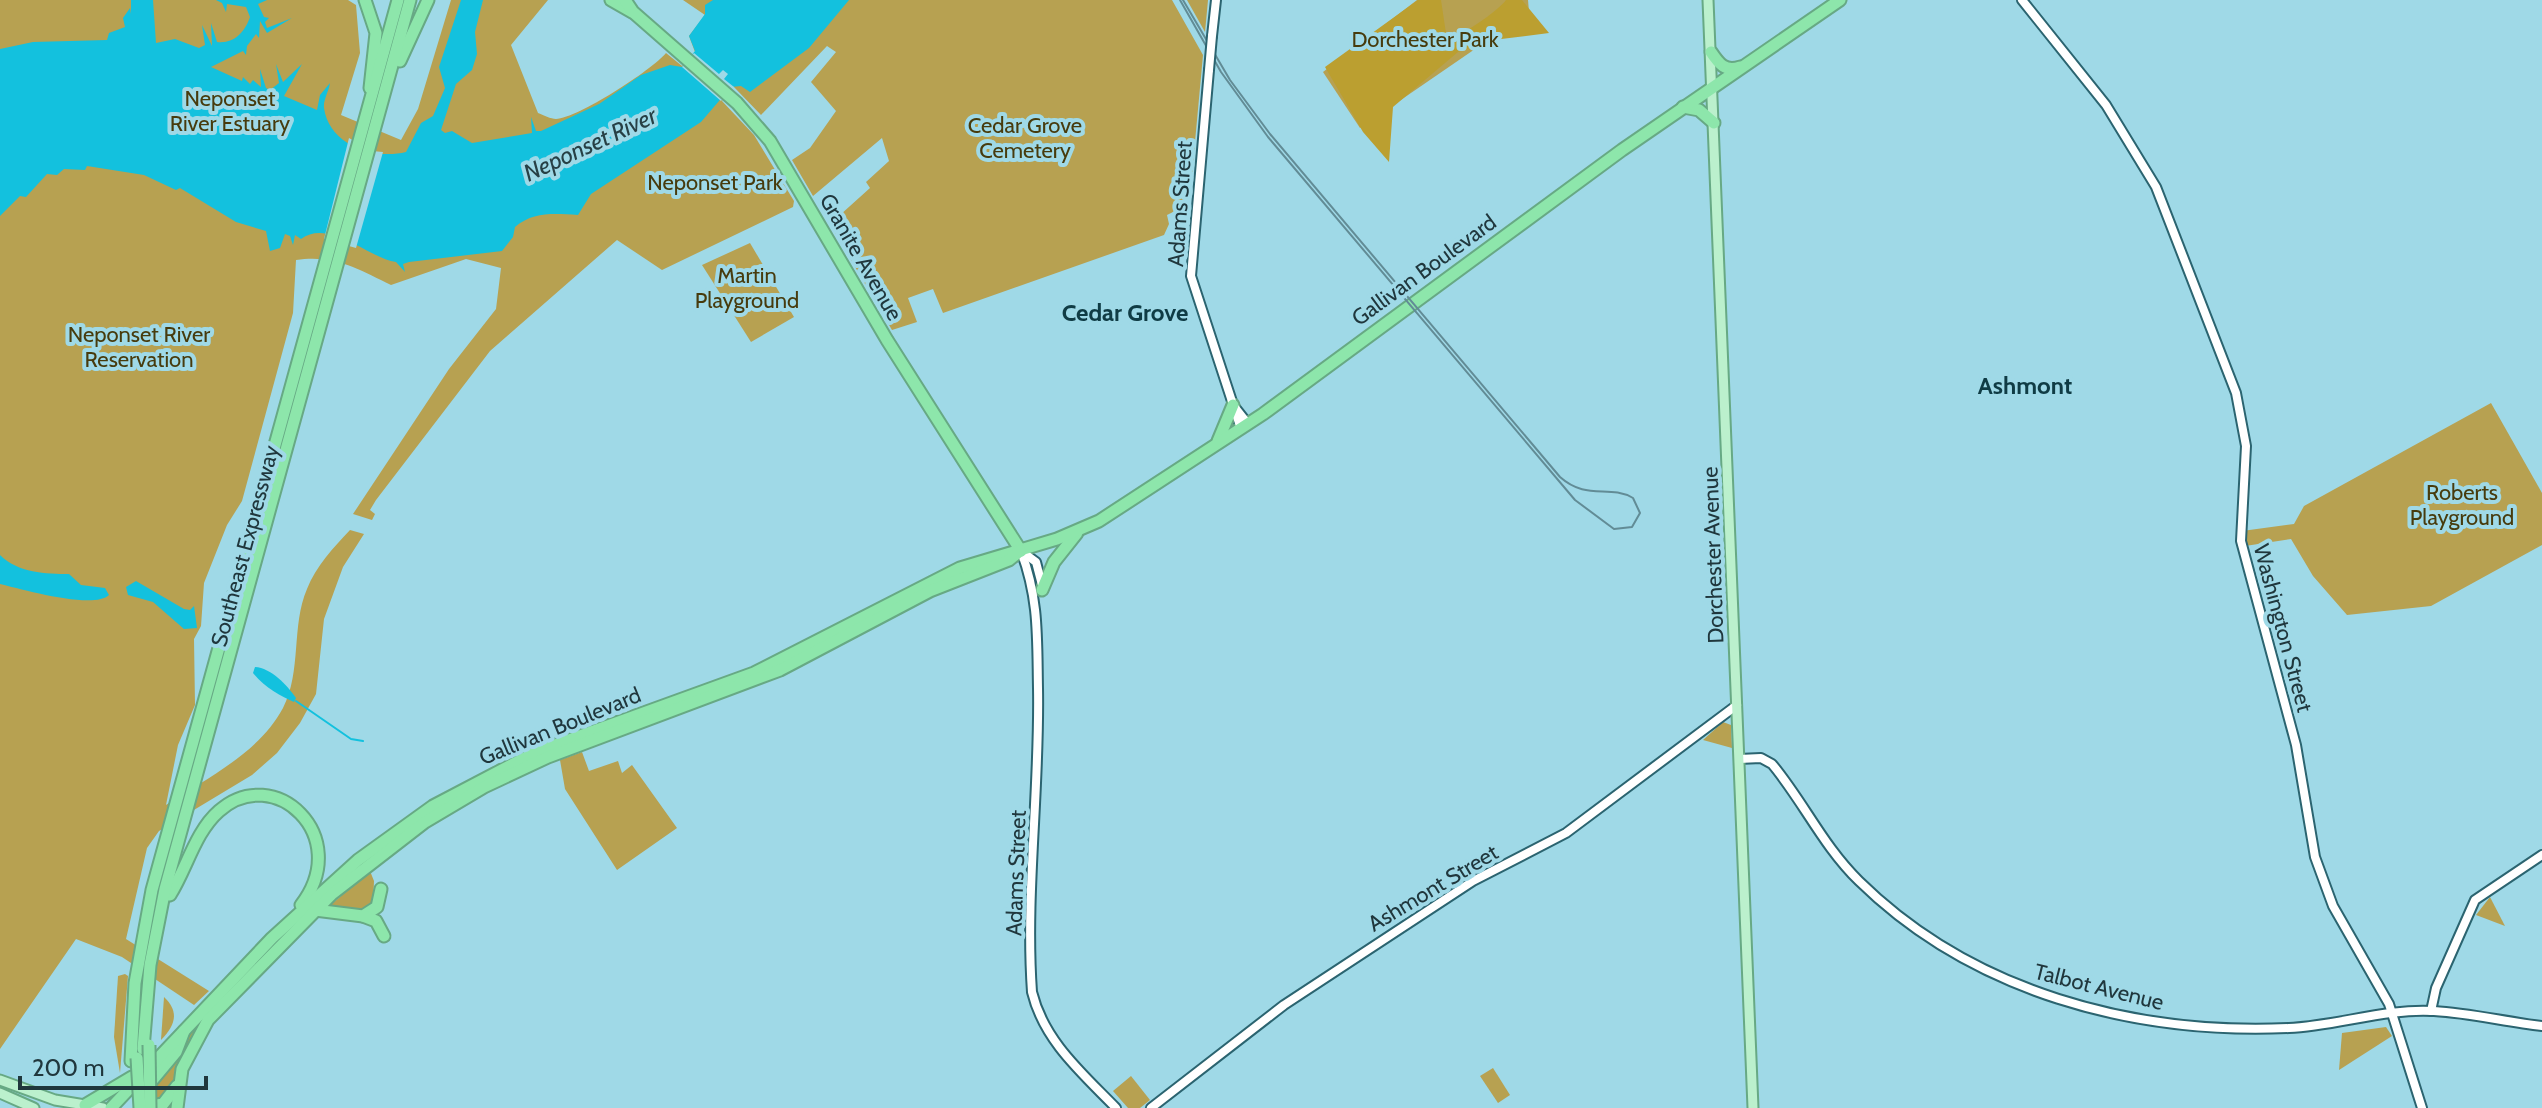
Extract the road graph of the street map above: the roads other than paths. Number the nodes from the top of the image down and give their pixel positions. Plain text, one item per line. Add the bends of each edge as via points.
1 (365, 0) edge
2 (401, 0) edge
3 (413, 0) edge
4 (428, 0) edge
5 (1216, 0) edge
6 (1708, 0) edge
7 (1840, 0) edge
8 (2022, 0) edge
9 (616, 1) edge
10 (1711, 52) junction
11 (400, 61) junction
12 (1748, 64) junction
13 (1713, 87) junction
14 (371, 100) junction
15 (1683, 107) junction
16 (1714, 123) junction
17 (372, 128) junction
18 (336, 261) junction
19 (1233, 405) junction
20 (1244, 426) junction
21 (1215, 446) junction
22 (275, 481) junction
23 (266, 513) junction
24 (1080, 530) junction
25 (1021, 551) junction
26 (1042, 590) junction
27 (1037, 609) junction
28 (1737, 705) junction
29 (584, 738) junction
30 (1739, 759) junction
31 (2542, 855) edge
32 (381, 889) dead end
33 (170, 895) junction
34 (315, 910) junction
35 (363, 916) junction
36 (278, 933) junction
37 (384, 936) dead end
38 (149, 950) junction
39 (143, 988) junction
40 (2431, 1011) junction
41 (2393, 1015) junction
42 (188, 1023) junction
43 (2542, 1026) edge
44 (140, 1054) junction
45 (154, 1059) junction
46 (0, 1080) edge
47 (179, 1080) junction
48 (0, 1093) edge
49 (85, 1105) junction
50 (34, 1108) edge
51 (103, 1108) edge
52 (111, 1108) edge
53 (133, 1108) edge
54 (145, 1108) edge
55 (177, 1108) edge
56 (1116, 1108) edge
57 (1151, 1108) edge
58 (1753, 1108) edge
59 (2422, 1108) edge

1 - 14 highway via 376,33
2 - 14 highway, Southeast Expressway
2 - 17 highway
3 - 11 highway, Southeast Expressway
3 - 17 highway
4 - 11 highway
5 - 19 main road, Adams Street, bridge via 1191,276
6 - 10 main road, Dorchester Avenue
7 - 12 highway, Gallivan Boulevard
8 - 41 main road, Washington Street via 2106,105 2159,191 2236,393 2246,446 2241,541 2299,759 2315,857 2333,906
9 - 25 highway, Granite Avenue via 728,94 770,141 887,340
10 - 12 highway via 1727,69
10 - 13 main road, Dorchester Avenue
11 - 17 highway, Southeast Expressway
12 - 13 highway, Gallivan Boulevard
13 - 15 highway, Gallivan Boulevard
13 - 16 main road, Dorchester Avenue
14 - 17 highway, Southeast Expressway
15 - 16 highway via 1699,110
15 - 20 highway, Gallivan Boulevard
16 - 28 main road, Dorchester Avenue
17 - 18 highway, Southeast Expressway
17 - 18 highway, Southeast Expressway
18 - 22 highway, Southeast Expressway
18 - 22 highway, Southeast Expressway
19 - 20 main road, Adams Street
19 - 21 highway
20 - 21 highway, Gallivan Boulevard
21 - 24 highway, Gallivan Boulevard
22 - 23 highway, Southeast Expressway
22 - 23 highway, Southeast Expressway
23 - 33 highway, Southeast Expressway
23 - 38 highway, Southeast Expressway via 158,869
24 - 25 highway, Gallivan Boulevard
24 - 26 highway via 1054,562
25 - 26 main road via 1036,562
25 - 27 main road, Adams Street
25 - 29 highway, Gallivan Boulevard via 960,568 754,673
26 - 27 main road, Adams Street
27 - 56 main road, Adams Street via 1032,992 1041,1023 1056,1044
28 - 30 main road, Dorchester Avenue
28 - 57 main road, Ashmont Street via 1571,829 1473,881 1284,1005
29 - 34 highway, Gallivan Boulevard via 435,816
29 - 36 highway, Gallivan Boulevard via 494,772 416,818 344,872
30 - 41 main road, Talbot Avenue via 1761,758 1772,764 1839,861 1888,908 1938,946 2015,984 2083,1006 2192,1026 2291,1028
30 - 58 main road, Dorchester Avenue
31 - 40 main road via 2475,900
32 - 35 highway via 377,907
33 - 36 highway via 203,830 220,810 247,797 277,799 307,821 320,860 313,889
33 - 38 highway, Southeast Expressway
34 - 35 highway
34 - 47 highway, Gallivan Boulevard via 208,1020 190,1048
35 - 37 highway via 376,921
36 - 42 highway, Gallivan Boulevard
38 - 39 highway, Southeast Expressway
38 - 39 highway, Southeast Expressway
39 - 44 highway, Southeast Expressway
39 - 44 highway, Southeast Expressway
40 - 41 main road, Talbot Avenue
40 - 43 main road, Talbot Avenue
41 - 59 main road, Washington Street
42 - 45 highway, Gallivan Boulevard
42 - 47 highway via 176,1052 145,1089 147,1103 165,1102
44 - 53 highway, Southeast Expressway
44 - 54 highway, Southeast Expressway, bridge
44 - 54 highway, bridge
45 - 49 highway
45 - 52 highway, Gallivan Boulevard
46 - 49 main road via 49,1099
47 - 55 highway, Gallivan Boulevard
48 - 50 main road
49 - 51 main road

